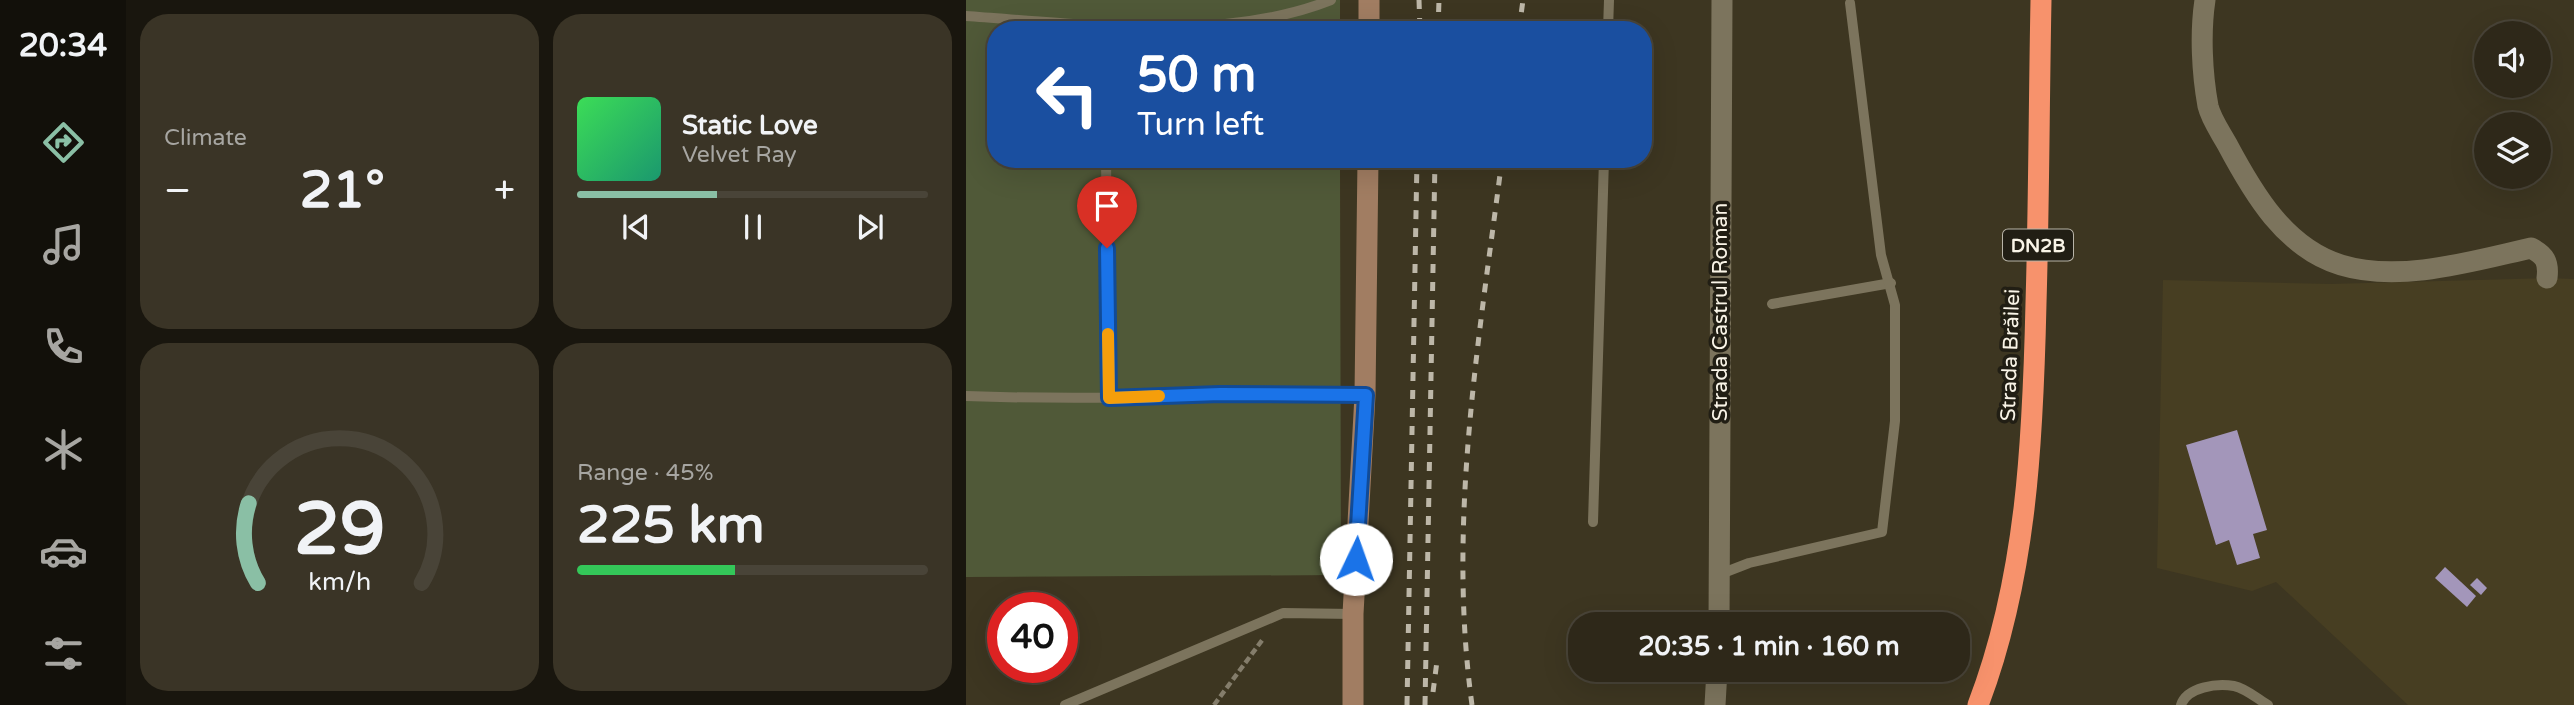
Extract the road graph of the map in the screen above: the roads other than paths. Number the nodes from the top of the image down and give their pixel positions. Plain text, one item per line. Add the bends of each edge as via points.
1 (1331, 0) edge
2 (1369, 0) edge
3 (1609, 0) edge
4 (1722, 0) edge
5 (2040, 0) edge
6 (2205, 0) edge
7 (1850, 3) dead end
8 (966, 16) edge
9 (1026, 21) edge
10 (1255, 21) edge
11 (1369, 21) edge
12 (1608, 21) edge
13 (1106, 168) edge
14 (1368, 168) edge
15 (1604, 168) edge
16 (2547, 278) dead end
17 (1891, 283) junction
18 (1772, 304) dead end
19 (1366, 395) junction
20 (966, 396) edge
21 (1109, 398) junction
22 (1593, 522) dead end
23 (1718, 575) junction
24 (1719, 612) edge
25 (1353, 614) junction
26 (1716, 682) edge
27 (1065, 705) edge
28 (1353, 705) edge
29 (1715, 705) edge
30 (1978, 705) edge
31 (2181, 705) edge
32 (2268, 705) edge

1 - 10 lane
2 - 11 street
3 - 12 lane
4 - 23 street, Strada Castrul Roman
5 - 30 highway, Strada Brăilei / DN2B via 2029,490 2012,586
6 - 16 street via 2208,109 2258,197 2300,244 2343,266 2401,270 2531,248 2543,254 2549,265
7 - 17 lane via 1881,256
8 - 9 lane
13 - 21 lane
14 - 19 street
15 - 22 lane
17 - 18 lane
17 - 23 lane via 1895,421 1882,532 1749,563
19 - 21 lane
19 - 25 street
20 - 21 lane
23 - 24 street, Strada Castrul Roman
25 - 27 lane via 1283,613
25 - 28 street
26 - 29 street
31 - 32 lane via 2183,697 2197,689 2235,686

